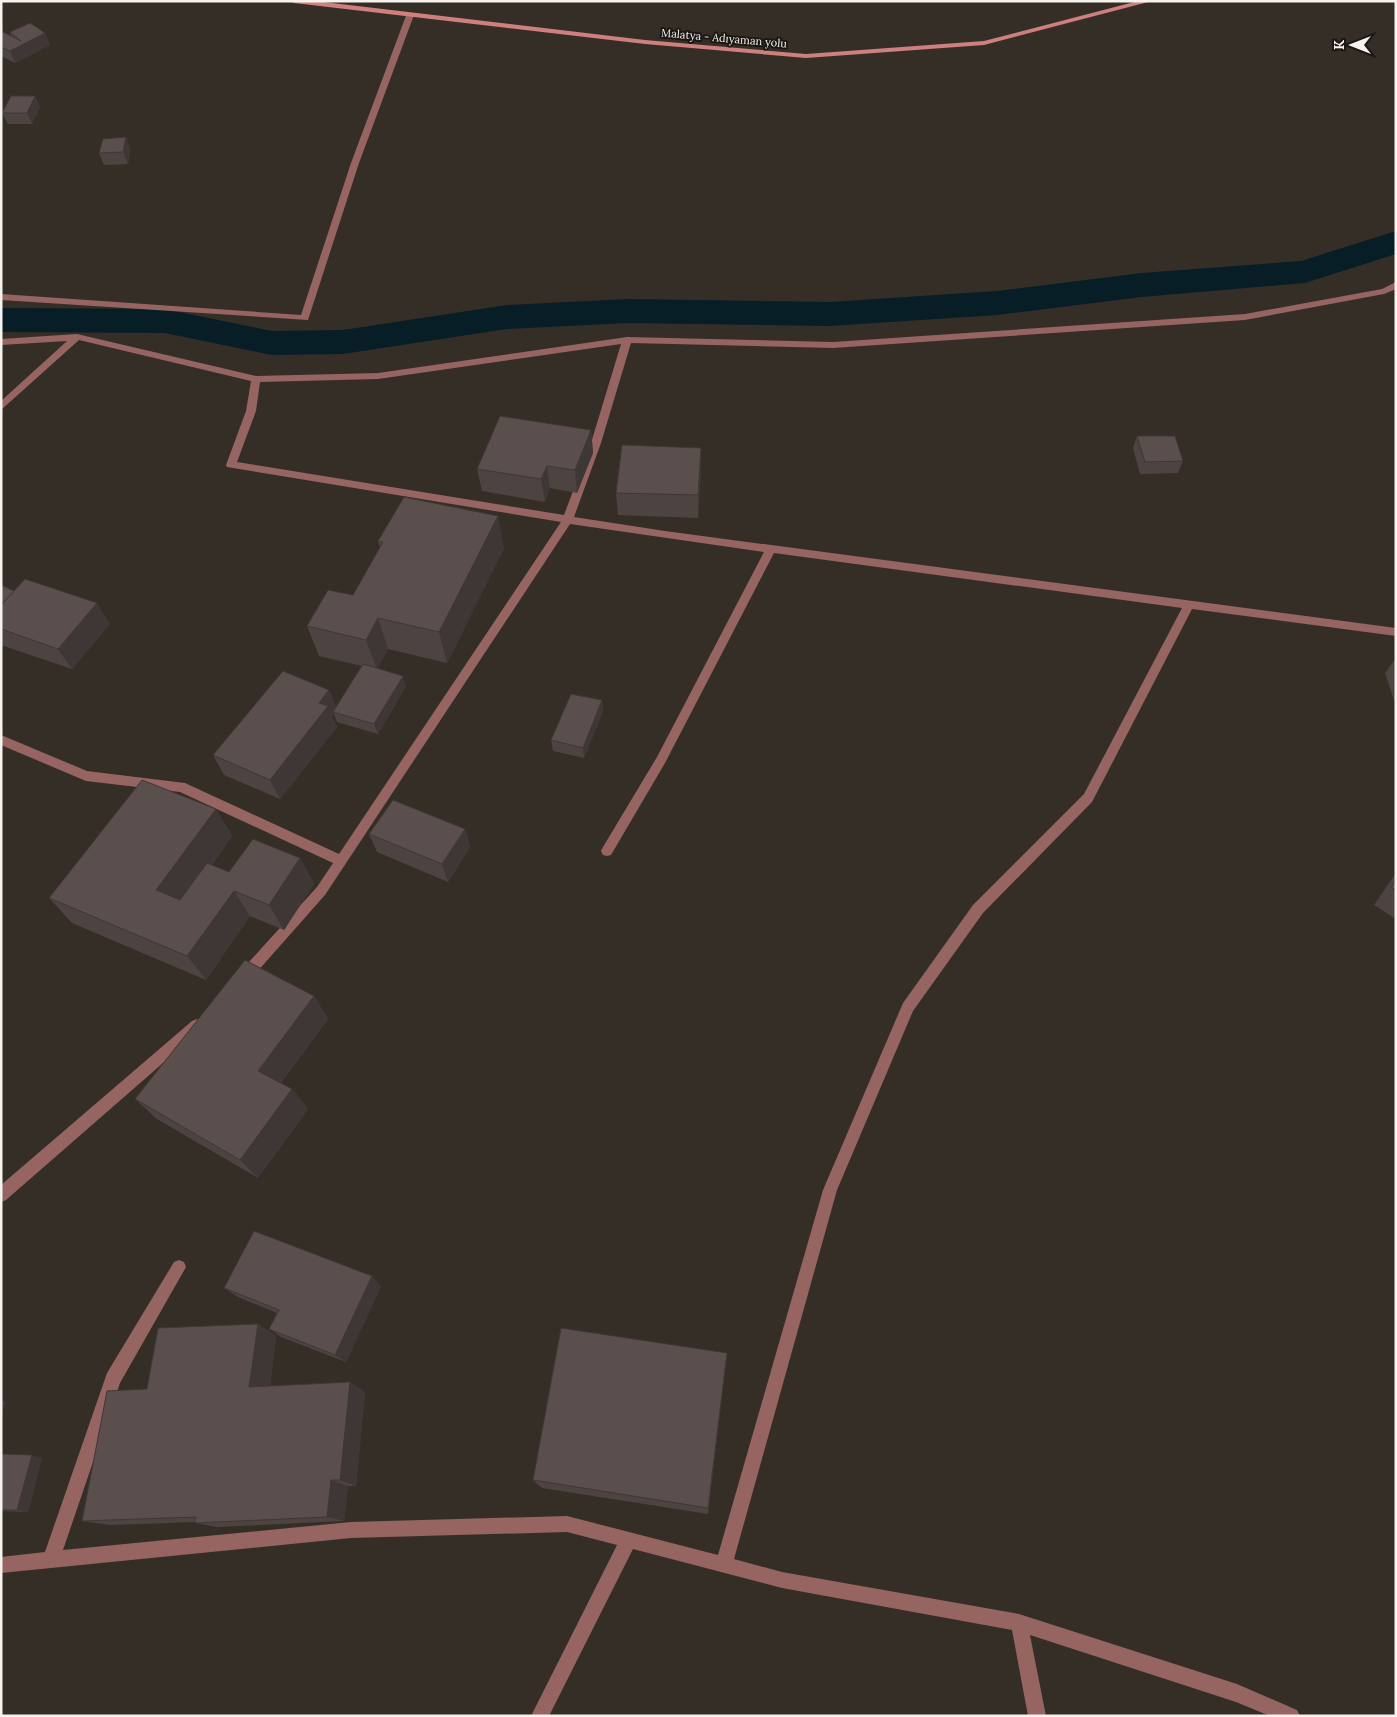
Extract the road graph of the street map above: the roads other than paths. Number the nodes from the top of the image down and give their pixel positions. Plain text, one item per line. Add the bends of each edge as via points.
1 (294, 1) edge
2 (1148, 1) edge
3 (410, 15) junction
4 (1396, 285) edge
5 (1, 297) edge
6 (77, 337) junction
7 (627, 340) junction
8 (1, 342) edge
9 (256, 378) junction
10 (1, 407) edge
11 (568, 519) junction
12 (771, 549) junction
13 (1189, 604) junction
14 (1396, 632) edge
15 (1, 740) edge
16 (607, 851) dead end
17 (341, 861) junction
18 (236, 985) edge
19 (203, 1020) edge
20 (1, 1195) edge
21 (180, 1267) dead end
22 (629, 1540) junction
23 (51, 1560) junction
24 (724, 1564) junction
25 (1, 1565) edge
26 (1018, 1623) junction
27 (540, 1716) edge
28 (1037, 1716) edge
29 (1291, 1716) edge

1 - 3 main road, Malatya - Adıyaman yolu
2 - 3 main road, Malatya - Adıyaman yolu via 984,44 806,56 645,42
3 - 5 street via 355,163 305,318
4 - 7 street via 1384,291 1235,317 833,345
6 - 8 street
6 - 9 street
6 - 10 street
7 - 9 street via 378,376
7 - 11 street via 596,443
9 - 11 street via 251,411 231,465
11 - 12 street
11 - 17 street
12 - 13 street
12 - 16 street via 661,760
13 - 14 street
13 - 24 street via 1088,798 978,909 908,1007 830,1190
15 - 17 street via 86,776 181,787
17 - 18 street via 321,891
19 - 20 street
21 - 23 street via 113,1379
22 - 23 street via 567,1524 350,1530
22 - 24 street
22 - 27 street
23 - 25 street
24 - 26 street via 782,1580
26 - 28 street
26 - 29 street via 1237,1693

